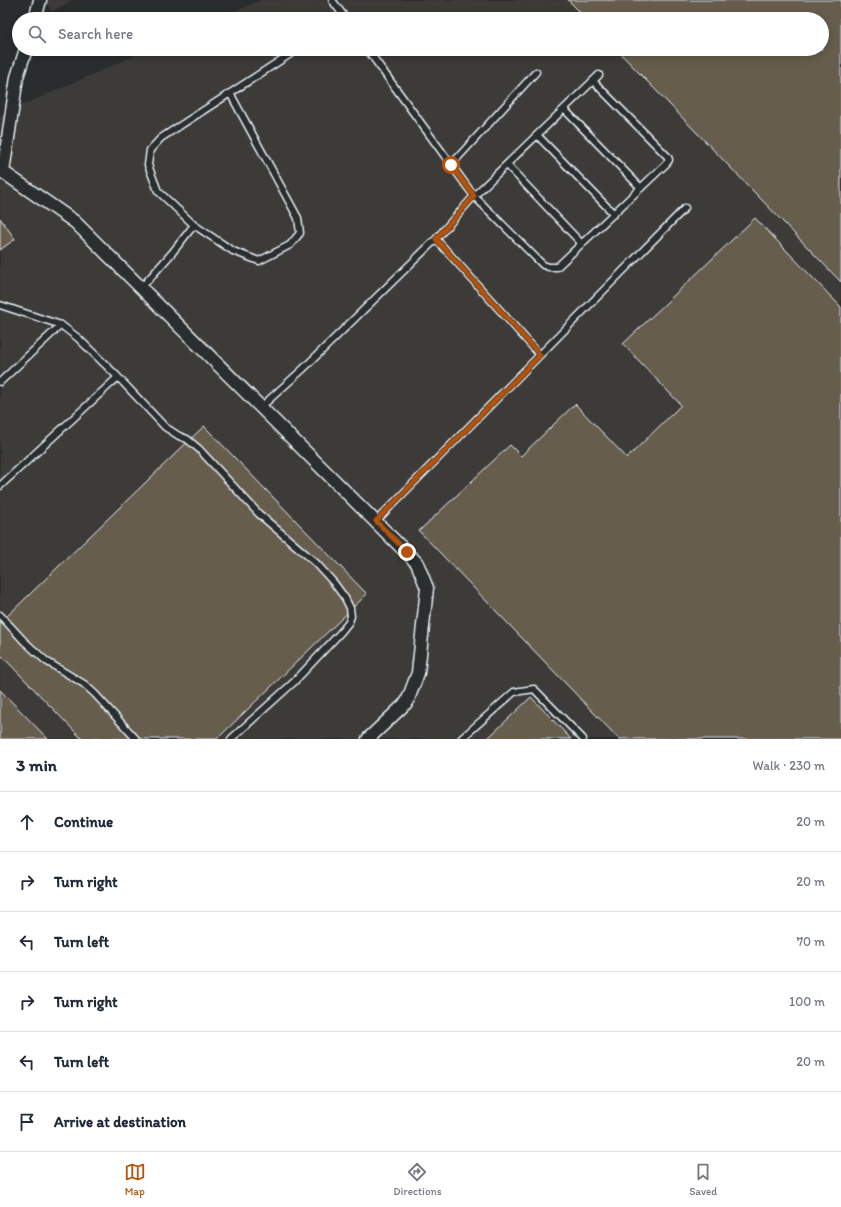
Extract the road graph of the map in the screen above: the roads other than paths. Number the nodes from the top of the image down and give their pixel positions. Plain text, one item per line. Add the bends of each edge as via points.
1 (40, 0) edge
2 (332, 0) edge
3 (37, 12) edge
4 (341, 12) edge
5 (24, 56) edge
6 (287, 56) edge
7 (372, 56) edge
8 (536, 72) dead end
9 (599, 75) dead end
10 (593, 81) junction
11 (230, 93) junction
12 (564, 109) junction
13 (537, 135) junction
14 (451, 165) junction
15 (507, 165) junction
16 (1, 172) edge
17 (641, 188) junction
18 (474, 196) junction
19 (685, 208) dead end
20 (614, 214) junction
21 (194, 225) junction
22 (436, 239) junction
23 (582, 244) junction
24 (141, 288) junction
25 (0, 305) edge
26 (61, 325) junction
27 (540, 355) junction
28 (118, 377) junction
29 (0, 382) edge
30 (261, 407) junction
31 (0, 486) edge
32 (376, 521) junction
33 (0, 615) edge
34 (136, 739) edge
35 (231, 739) edge
36 (368, 739) edge
37 (461, 739) edge
38 (582, 739) edge

1 - 3 street
2 - 4 lane
5 - 16 street via 17,78
6 - 11 lane
7 - 14 lane
8 - 14 lane
9 - 10 lane
10 - 12 lane
10 - 17 lane via 668,157 666,164
11 - 21 lane via 161,138 150,150 148,165 158,191
11 - 21 lane via 298,218 300,233 290,245 259,261 233,251
12 - 13 lane
12 - 17 lane
13 - 15 lane
13 - 20 lane
14 - 18 lane
15 - 18 lane
15 - 23 lane
16 - 24 street via 75,222
17 - 20 lane
18 - 22 lane
18 - 23 lane via 549,268 557,267
19 - 27 lane
20 - 23 lane
21 - 24 lane
22 - 27 lane
22 - 30 lane
24 - 30 street
25 - 26 lane
26 - 28 lane
26 - 29 lane
27 - 32 lane
28 - 31 lane
28 - 35 lane via 165,427 199,449 259,514 316,563 334,583 350,608 349,622 341,632 294,682
30 - 32 street
32 - 36 street via 417,563 427,588 418,673 407,702
33 - 34 lane via 46,661 84,684
37 - 38 lane via 514,692 534,690

